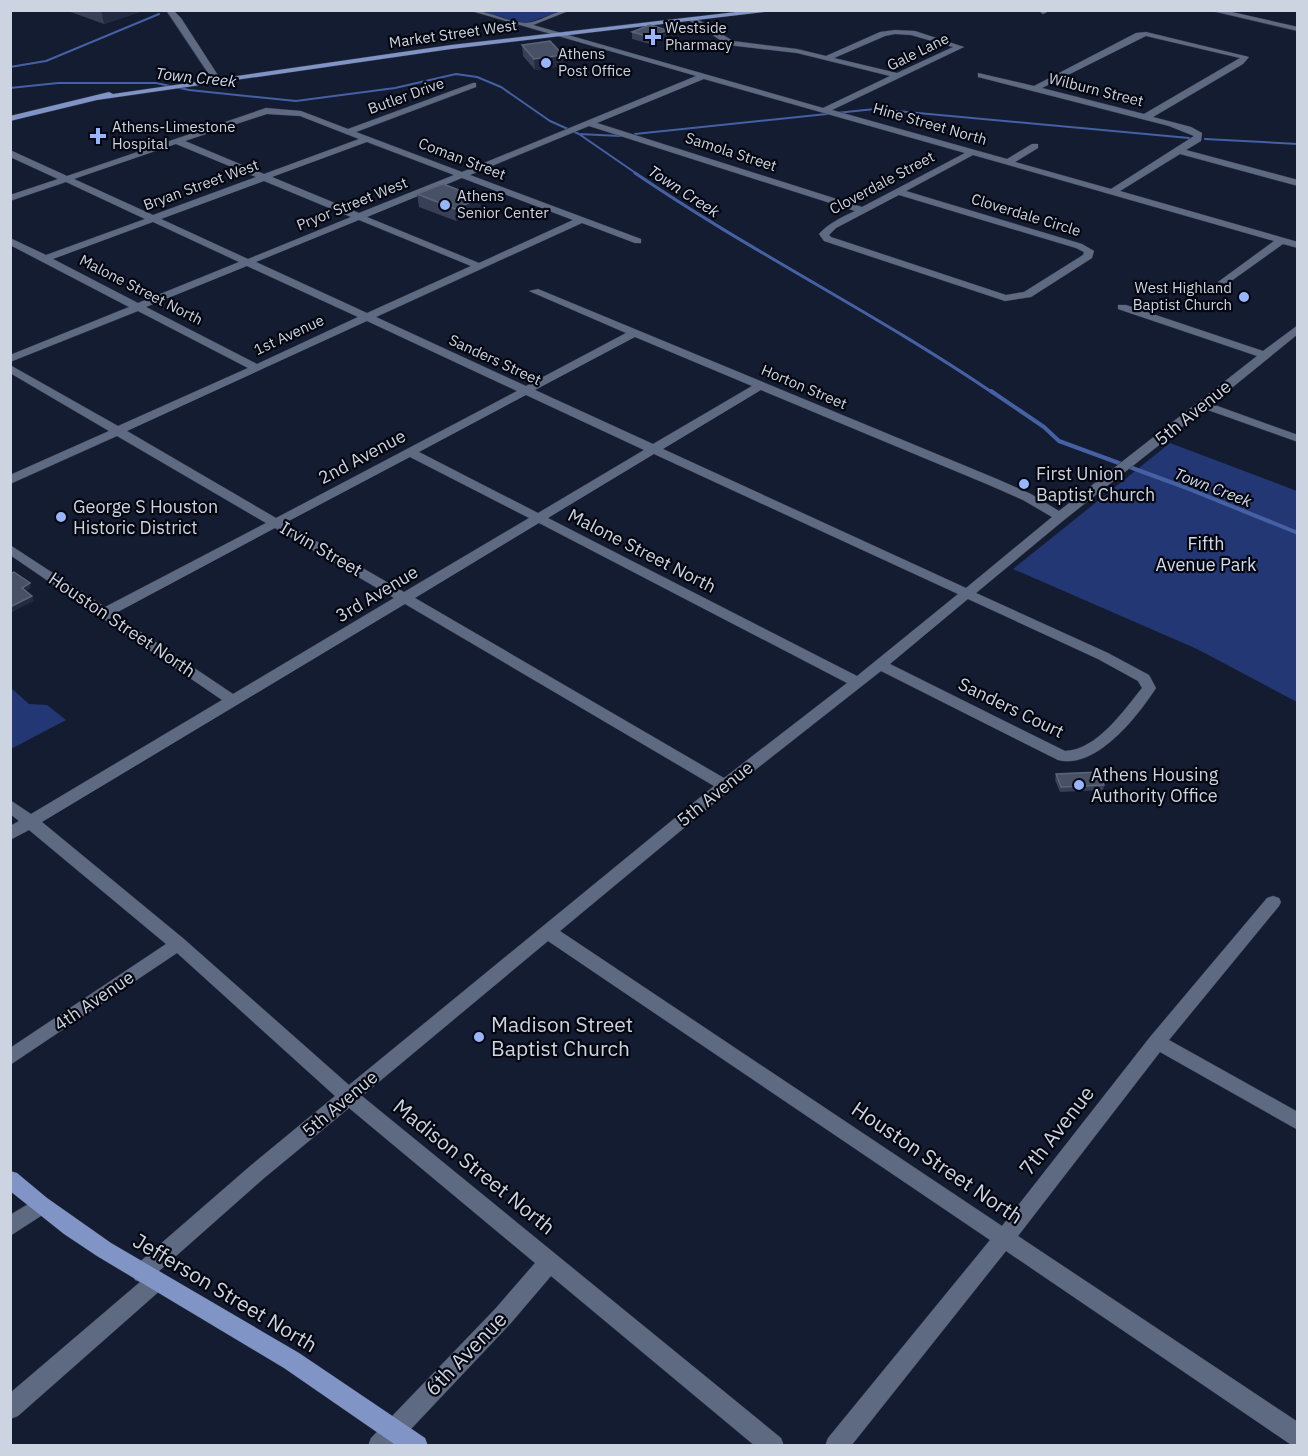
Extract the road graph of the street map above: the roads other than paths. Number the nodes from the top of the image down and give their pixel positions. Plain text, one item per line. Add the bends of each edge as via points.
1 (169, 10) edge
2 (471, 10) edge
3 (568, 10) edge
4 (777, 10) edge
5 (1211, 10) edge
6 (692, 19) junction
7 (525, 26) junction
8 (1298, 29) edge
9 (554, 35) junction
10 (827, 58) junction
11 (981, 75) dead end
12 (704, 76) junction
13 (898, 76) junction
14 (217, 80) junction
15 (473, 85) dead end
16 (1036, 88) junction
17 (825, 110) junction
18 (1146, 117) junction
19 (10, 119) edge
20 (589, 123) junction
21 (348, 132) junction
22 (367, 139) junction
23 (176, 141) junction
24 (1035, 146) dead end
25 (1178, 151) junction
26 (973, 152) junction
27 (10, 153) edge
28 (1009, 162) junction
29 (462, 175) junction
30 (264, 177) junction
31 (62, 179) junction
32 (1298, 183) edge
33 (1114, 191) junction
34 (899, 192) junction
35 (10, 198) edge
36 (863, 210) junction
37 (359, 217) junction
38 (152, 219) junction
39 (581, 220) junction
40 (1282, 240) junction
41 (638, 241) dead end
42 (10, 242) edge
43 (841, 244) joint
44 (1298, 244) edge
45 (45, 259) junction
46 (247, 262) junction
47 (479, 266) junction
48 (1223, 282) dead end
49 (534, 291) dead end
50 (138, 307) junction
51 (1122, 307) dead end
52 (367, 318) junction
53 (1298, 328) edge
54 (635, 333) junction
55 (1265, 355) junction
56 (10, 359) edge
57 (10, 368) edge
58 (257, 368) junction
59 (761, 386) junction
60 (525, 391) junction
61 (1204, 405) junction
62 (118, 431) junction
63 (1298, 439) edge
64 (653, 450) junction
65 (410, 452) junction
66 (10, 480) edge
67 (1060, 517) junction
68 (538, 518) junction
69 (276, 523) junction
70 (10, 549) edge
71 (968, 593) junction
72 (405, 598) junction
73 (105, 613) junction
74 (880, 665) junction
75 (857, 682) junction
76 (233, 701) junction
77 (725, 785) junction
78 (10, 805) edge
79 (30, 822) junction
80 (10, 834) edge
81 (1273, 902) dead end
82 (549, 933) junction
83 (178, 944) junction
84 (1157, 1042) junction
85 (10, 1058) edge
86 (348, 1096) junction
87 (1298, 1122) edge
88 (10, 1179) edge
89 (40, 1206) junction
90 (10, 1227) edge
91 (1005, 1237) junction
92 (550, 1261) junction
93 (149, 1277) junction
94 (10, 1408) edge
95 (394, 1430) junction
96 (1298, 1436) edge
97 (379, 1446) edge
98 (417, 1446) edge
99 (773, 1446) edge
100 (836, 1446) edge
101 (1292, 1446) edge

1 - 14 street
2 - 7 street, Hine Street North
3 - 7 street
4 - 6 main road, Market Street West
5 - 8 street
6 - 9 main road, Market Street West
6 - 10 street via 730,43
7 - 9 street, Hine Street North
9 - 12 street, Hine Street North
9 - 14 main road, Market Street West
10 - 13 street
10 - 13 street, Gale Lane via 896,32 960,47
11 - 16 street, Wilburn Street
12 - 17 street, Hine Street North
12 - 20 street, Pryor Street West
13 - 17 street, Gale Lane
14 - 19 main road, Market Street West via 100,98
15 - 21 street, Butler Drive
16 - 18 street, Wilburn Street
16 - 18 street via 1139,35 1163,36 1245,57
17 - 26 street, Hine Street North
18 - 25 street, Wilburn Street via 1199,135
20 - 29 street, Pryor Street West
20 - 36 street, Samola Street
21 - 22 street, Coman Street
21 - 23 street, Coman Street via 301,114 274,110
22 - 29 street, Coman Street
22 - 30 street, Bryan Street West
23 - 30 street
23 - 31 street
24 - 28 street
25 - 32 street
25 - 33 street
26 - 28 street, Hine Street North
26 - 34 street, Cloverdale Street
27 - 31 street, Sanders Street
28 - 33 street, Hine Street North
29 - 37 street, Pryor Street West
29 - 39 street, Coman Street
30 - 37 street
30 - 38 street, Bryan Street West
31 - 35 street
31 - 38 street, Sanders Street
33 - 40 street, Hine Street North
34 - 36 street, Cloverdale Street
34 - 43 street, Cloverdale Circle via 1079,246 1089,251 1088,256 1027,295 1005,298
36 - 43 street, Cloverdale Street via 824,234
37 - 46 street, Pryor Street West
37 - 47 street
38 - 45 street, Bryan Street West
38 - 46 street, Sanders Street
39 - 41 street, Coman Street
39 - 47 street, 1st Avenue
40 - 44 street, Hine Street North
40 - 48 street
42 - 45 street, Malone Street North
45 - 50 street, Malone Street North
46 - 50 street, Pryor Street West
46 - 52 street, Sanders Street
47 - 52 street, 1st Avenue
49 - 54 street, Horton Street
50 - 56 street, Pryor Street West
50 - 58 street, Malone Street North
51 - 55 street
52 - 58 street, 1st Avenue
52 - 60 street, Sanders Street
53 - 55 street, 5th Avenue
54 - 59 street, Horton Street
54 - 60 street, 2nd Avenue
55 - 61 street, 5th Avenue
57 - 62 street, Irvin Street
58 - 62 street, 1st Avenue
59 - 64 street, 3rd Avenue
59 - 67 street, Horton Street via 1002,486
60 - 64 street, Sanders Street
60 - 65 street, 2nd Avenue
61 - 63 street
61 - 67 street, 5th Avenue
62 - 66 street, 1st Avenue
62 - 69 street, Irvin Street
64 - 68 street, 3rd Avenue
64 - 71 street, Sanders Street
65 - 68 street, Malone Street North
65 - 69 street, 2nd Avenue
67 - 71 street, 5th Avenue
68 - 72 street, 3rd Avenue
68 - 75 street, Malone Street North
69 - 72 street, Irvin Street
69 - 73 street, 2nd Avenue
70 - 73 street, Houston Street North
71 - 74 street, 5th Avenue
71 - 74 street, Sanders Court via 1113,661 1144,678 1149,688 1101,740 1080,755 1063,756
72 - 76 street, 3rd Avenue
72 - 77 street, Irvin Street
73 - 76 street, Houston Street North
74 - 75 street, 5th Avenue
75 - 77 street, 5th Avenue
76 - 79 street, 3rd Avenue
77 - 82 street, 5th Avenue
78 - 79 street, Madison Street North
79 - 80 street, 3rd Avenue
79 - 83 street, Madison Street North
81 - 84 street, 7th Avenue
82 - 86 street, 5th Avenue
82 - 91 street, Houston Street North
83 - 85 street, 4th Avenue
83 - 86 street, Madison Street North
84 - 87 street
84 - 91 street, 7th Avenue
86 - 92 street, Madison Street North
86 - 93 street, 5th Avenue
88 - 89 main road, Jefferson Street North
89 - 90 street
89 - 93 main road, Jefferson Street North
91 - 96 street, Houston Street North
91 - 100 street, 7th Avenue
92 - 95 street, 6th Avenue
92 - 99 street, Madison Street North
93 - 94 street, 5th Avenue
93 - 95 main road, Jefferson Street North via 276,1351
95 - 97 street, 6th Avenue
95 - 98 main road, Jefferson Street North
96 - 101 street

